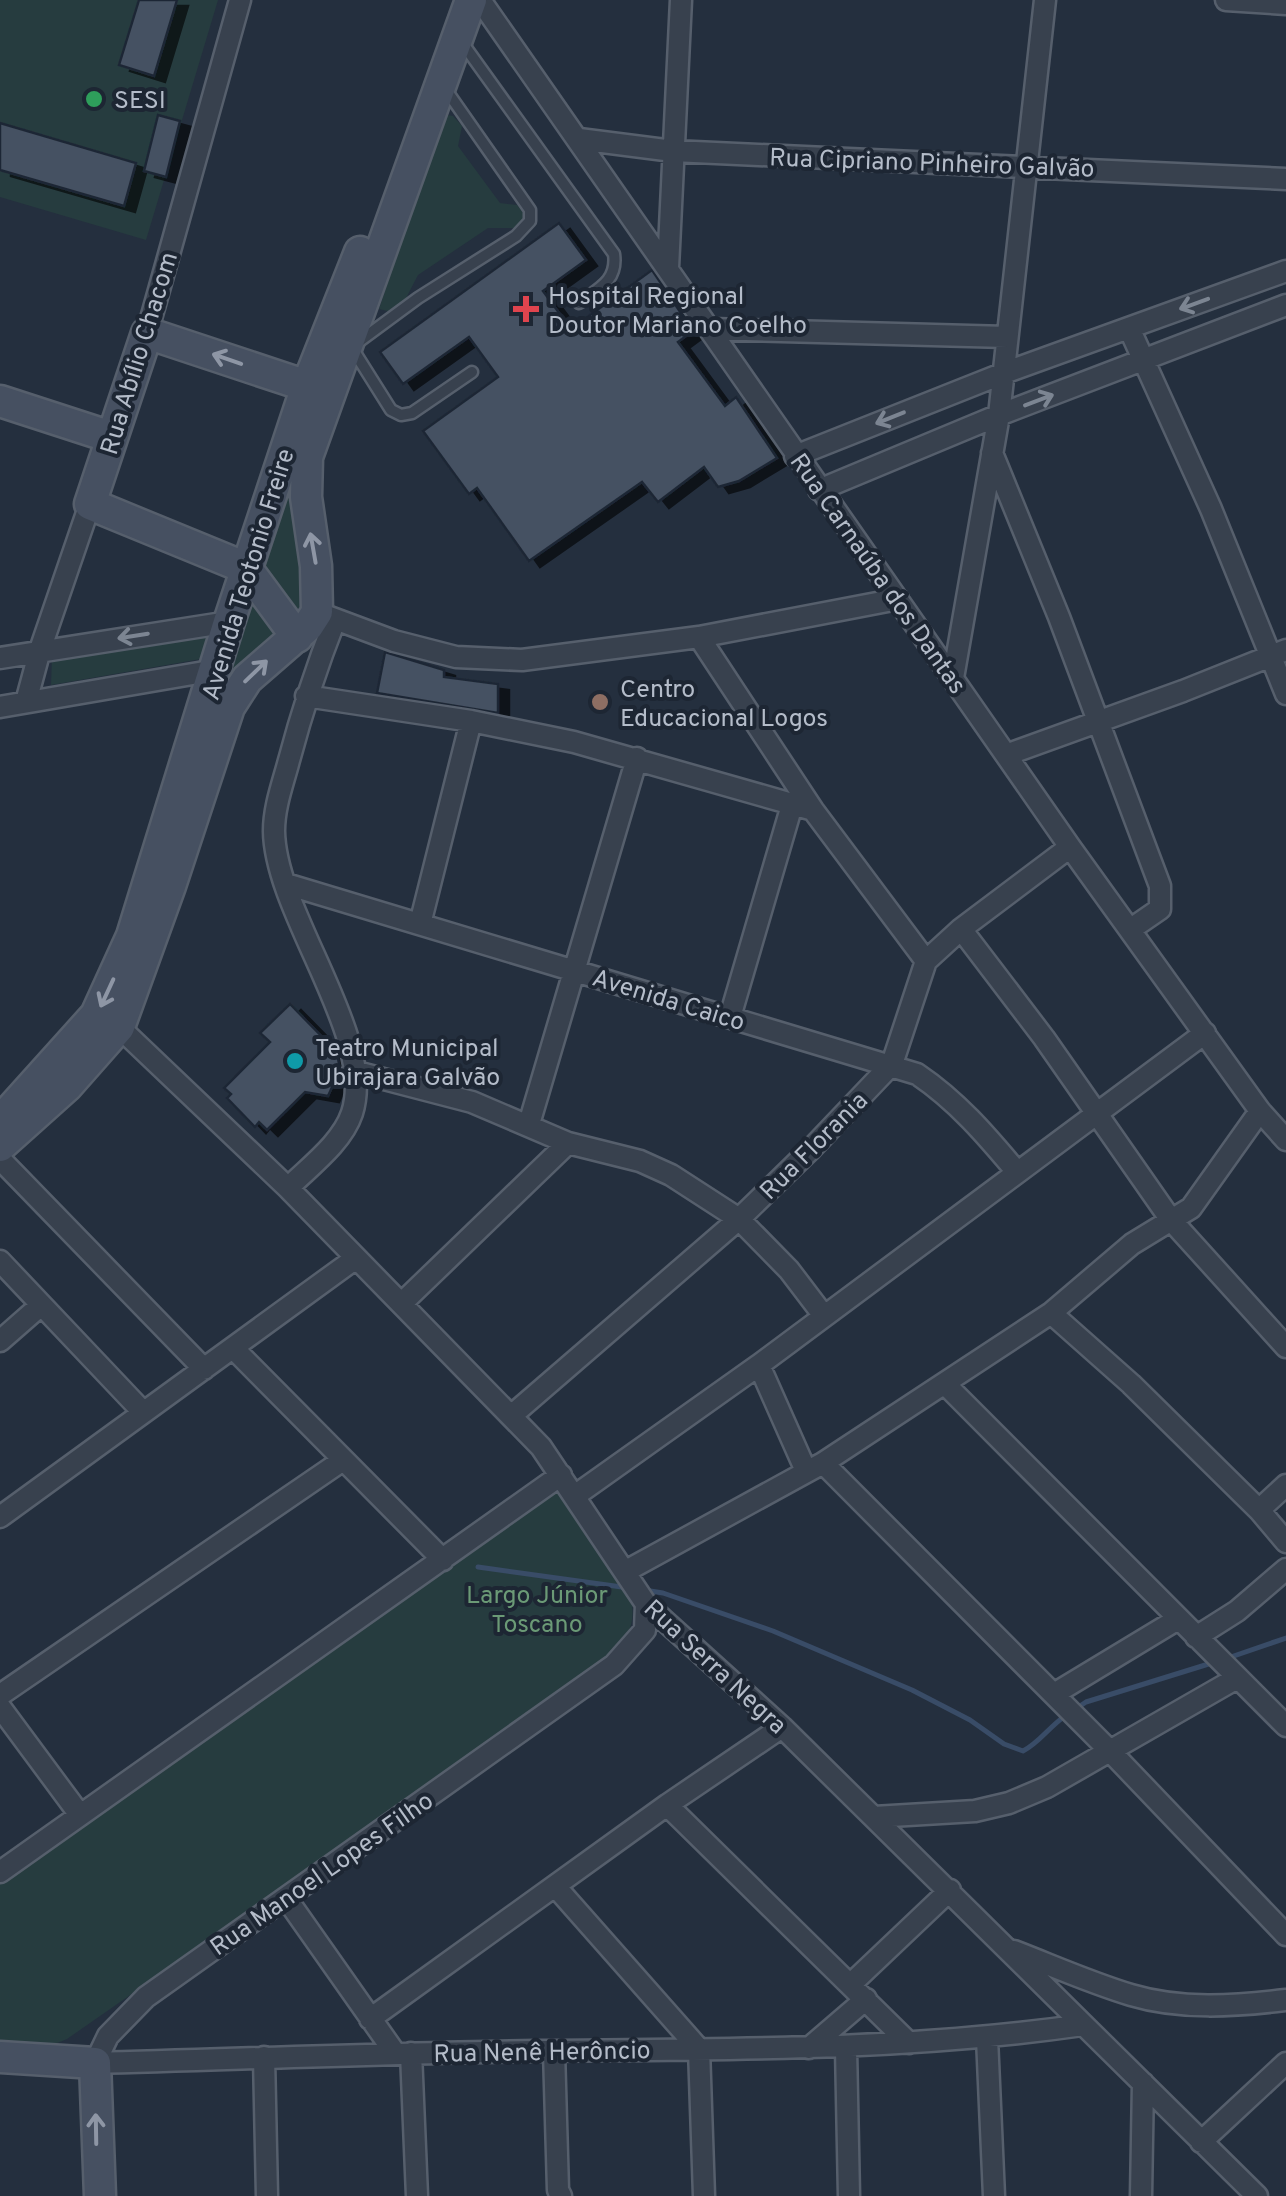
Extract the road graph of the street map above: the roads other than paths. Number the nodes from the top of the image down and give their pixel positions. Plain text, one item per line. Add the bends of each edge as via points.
1 (240, 0) edge
2 (452, 0) edge
3 (471, 0) edge
4 (480, 0) edge
5 (680, 0) edge
6 (1045, 0) edge
7 (1226, 0) edge
8 (1286, 4) edge
9 (458, 36) junction
10 (442, 84) junction
11 (578, 139) junction
12 (674, 151) junction
13 (1027, 166) junction
14 (1286, 179) edge
15 (668, 268) junction
16 (1286, 270) edge
17 (579, 303) dead end
18 (1286, 304) edge
19 (1129, 328) junction
20 (711, 330) junction
21 (147, 332) junction
22 (1007, 337) junction
23 (348, 350) junction
24 (1144, 360) junction
25 (472, 372) dead end
26 (1004, 373) junction
27 (319, 390) junction
28 (0, 401) edge
29 (998, 415) junction
30 (112, 437) junction
31 (992, 454) junction
32 (796, 456) junction
33 (819, 490) junction
34 (90, 504) junction
35 (246, 568) junction
36 (898, 599) junction
37 (326, 616) junction
38 (229, 622) junction
39 (698, 637) junction
40 (296, 638) junction
41 (40, 650) junction
42 (1278, 653) edge
43 (0, 658) edge
44 (216, 670) junction
45 (953, 678) junction
46 (310, 686) junction
47 (1286, 694) edge
48 (26, 702) junction
49 (0, 707) edge
50 (472, 721) junction
51 (1096, 721) junction
52 (1006, 755) junction
53 (636, 758) junction
54 (802, 807) junction
55 (178, 830) junction
56 (1070, 848) junction
57 (286, 884) junction
58 (420, 924) junction
59 (1131, 928) junction
60 (961, 929) junction
61 (926, 961) junction
62 (574, 970) junction
63 (730, 1016) junction
64 (118, 1028) junction
65 (1205, 1033) junction
66 (892, 1064) junction
67 (353, 1071) junction
68 (1260, 1111) junction
69 (1097, 1114) junction
70 (0, 1121) edge
71 (529, 1124) junction
72 (1286, 1140) edge
73 (568, 1143) junction
74 (0, 1146) edge
75 (0, 1159) edge
76 (1017, 1172) junction
77 (288, 1188) junction
78 (739, 1219) junction
79 (1171, 1220) junction
80 (356, 1258) junction
81 (0, 1261) edge
82 (402, 1302) junction
83 (40, 1306) junction
84 (1051, 1313) junction
85 (824, 1316) junction
86 (0, 1341) edge
87 (1286, 1347) edge
88 (233, 1348) junction
89 (758, 1365) junction
90 (204, 1369) junction
91 (944, 1384) junction
92 (143, 1412) junction
93 (511, 1416) junction
94 (343, 1460) junction
95 (814, 1467) junction
96 (561, 1475) junction
97 (1286, 1485) edge
98 (576, 1495) junction
99 (1258, 1510) junction
100 (0, 1517) edge
101 (1286, 1542) edge
102 (443, 1560) junction
103 (1286, 1569) edge
104 (626, 1571) junction
105 (646, 1604) junction
106 (1178, 1619) junction
107 (1196, 1637) junction
108 (1237, 1678) junction
109 (0, 1694) edge
110 (1054, 1694) junction
111 (0, 1708) edge
112 (1286, 1726) edge
113 (782, 1727) junction
114 (1110, 1751) junction
115 (667, 1805) junction
116 (80, 1815) junction
117 (874, 1817) junction
118 (0, 1872) edge
119 (555, 1886) junction
120 (950, 1890) junction
121 (286, 1898) junction
122 (1286, 1934) edge
123 (1008, 1948) junction
124 (858, 1992) junction
125 (1286, 2000) edge
126 (370, 2019) junction
127 (1083, 2025) junction
128 (986, 2038) junction
129 (909, 2043) junction
130 (810, 2048) junction
131 (846, 2048) junction
132 (698, 2049) junction
133 (554, 2051) junction
134 (403, 2053) junction
135 (0, 2057) edge
136 (264, 2057) junction
137 (95, 2063) junction
138 (1286, 2063) edge
139 (1142, 2083) junction
140 (1201, 2142) junction
141 (560, 2193) edge
142 (100, 2196) edge
143 (267, 2196) edge
144 (417, 2196) edge
145 (704, 2196) edge
146 (849, 2196) edge
147 (994, 2196) edge
148 (1141, 2196) edge
149 (1257, 2196) edge

1 - 21 street, Rua Abílio Chacom
2 - 27 main road, Avenida Teotonio Freire
3 - 9 main road, Avenida Teotonio Freire
4 - 11 street, Rua Carnaúba dos Dantas
5 - 12 street
6 - 13 street
7 - 8 street
9 - 10 main road, Avenida Teotonio Freire
9 - 17 lane via 614,254 609,281
10 - 23 main road, Avenida Teotonio Freire
10 - 23 lane via 530,210 530,221
11 - 12 street, Rua Cipriano Pinheiro Galvão
11 - 15 street, Rua Carnaúba dos Dantas
12 - 13 street, Rua Cipriano Pinheiro Galvão
12 - 15 street
13 - 14 street, Rua Cipriano Pinheiro Galvão
13 - 22 street
15 - 20 street, Rua Carnaúba dos Dantas
16 -> 19 street
18 - 24 street
19 - 24 street
19 - 26 street
20 - 22 street
20 - 32 street, Rua Carnaúba dos Dantas
27 -> 21 main road
21 - 30 main road, Rua Abílio Chacom
22 - 26 street
23 - 25 lane via 401,414
23 - 27 main road, Avenida Teotonio Freire
29 -> 24 street
24 - 42 street
26 - 29 street
26 -> 32 street
27 - 35 main road, Avenida Teotonio Freire
37 -> 27 main road, Avenida Teotonio Freire via 306,497
28 - 30 main road
29 - 31 street
29 - 33 street
30 - 34 main road, Rua Abílio Chacom
31 - 45 street
31 - 51 street
32 - 33 street, Rua Carnaúba dos Dantas
33 - 36 street, Rua Carnaúba dos Dantas
34 - 35 main road
34 - 41 street, Rua Abílio Chacom
35 - 38 main road, Avenida Teotonio Freire
35 - 40 main road
36 - 39 street
36 - 45 street, Rua Carnaúba dos Dantas
37 - 39 street via 394,641 486,660
37 - 40 main road, Avenida Teotonio Freire
37 - 46 street
38 -> 41 street
38 - 44 main road, Avenida Teotonio Freire
39 - 54 street
40 - 46 street
55 -> 40 main road, Avenida Teotonio Freire via 237,691
41 - 43 street
41 - 48 street, Rua Abílio Chacom
42 - 47 street
42 - 51 street
44 - 48 street
44 - 55 main road, Avenida Teotonio Freire
45 - 52 street, Rua Carnaúba dos Dantas
46 - 50 street
46 - 57 street via 276,808 276,855
48 - 49 street
50 - 53 street
50 - 58 street
51 - 52 street
51 - 59 street via 1160,886 1160,910
52 - 56 street, Rua Carnaúba dos Dantas
53 - 54 street
53 - 62 street
54 - 61 street
54 - 63 street
55 - 64 main road, Avenida Teotonio Freire
55 -> 70 main road, Avenida Teotonio Freire via 96,1016
56 - 59 street, Rua Carnaúba dos Dantas
56 - 60 street, Rua Florania
57 - 58 street, Avenida Caico
57 - 67 street via 334,1001
58 - 62 street, Avenida Caico
59 - 65 street, Rua Carnaúba dos Dantas
60 - 61 street, Rua Florania
60 - 69 street
61 - 66 street, Rua Florania
62 - 63 street, Avenida Caico
62 - 71 street
63 - 66 street, Avenida Caico
64 - 74 main road, Avenida Teotonio Freire
64 - 77 street, Rua Serra Negra
65 - 68 street, Rua Carnaúba dos Dantas
65 - 69 street
66 - 76 street, Avenida Caico via 944,1092
66 - 78 street, Rua Florania
67 - 71 street
67 - 77 street via 352,1115
68 - 72 street, Rua Carnaúba dos Dantas
68 - 79 street via 1191,1208
69 - 76 street
69 - 79 street
71 - 73 street
73 - 78 street via 655,1168
73 - 82 street
75 - 90 street
76 - 85 street
77 - 80 street, Rua Serra Negra
78 - 85 street
78 - 93 street, Rua Florania
79 - 84 street
79 - 87 street
80 - 82 street, Rua Serra Negra
80 - 88 street
81 - 83 street
82 - 93 street, Rua Serra Negra
83 - 86 street
83 - 92 street
84 - 91 street
84 - 99 street
85 - 89 street
88 - 90 street
88 - 94 street
89 - 95 street
89 - 98 street
90 - 92 street
91 - 95 street
91 - 106 street
92 - 100 street
93 - 96 street, Rua Serra Negra
94 - 102 street
94 - 109 street
95 - 104 street
95 - 110 street
96 - 98 street, Rua Serra Negra
96 - 102 street
97 - 99 street
98 - 104 street, Rua Serra Negra
99 - 101 street
102 - 116 street
103 - 107 street
104 - 105 street, Rua Serra Negra
105 - 113 street, Rua Serra Negra
105 - 121 street, Rua Manoel Lopes Filho via 644,1630 614,1666
106 - 107 street
106 - 110 street
107 - 108 street
108 - 112 street
108 - 114 street
110 - 114 street
111 - 116 street
113 - 115 street
113 - 117 street, Rua Serra Negra
114 - 117 street via 1008,1803
114 - 122 street
115 - 119 street
115 - 124 street
116 - 118 street
117 - 120 street, Rua Serra Negra
119 - 126 street
119 - 132 street
120 - 123 street, Rua Serra Negra
120 - 124 street
121 - 126 street
121 - 137 street, Rua Manoel Lopes Filho via 125,2016
123 - 125 street via 1134,1996 1234,2006
123 - 127 street, Rua Serra Negra
124 - 129 street
124 - 130 street
126 - 134 street
127 - 128 street, Rua Nenê Herôncio
127 - 139 street, Rua Serra Negra
128 - 129 street, Rua Nenê Herôncio
128 - 147 street
129 - 131 street, Rua Nenê Herôncio
130 - 131 street, Rua Nenê Herôncio
130 - 132 street, Rua Nenê Herôncio
131 - 146 street
132 - 133 street, Rua Nenê Herôncio
132 - 145 street
133 - 134 street, Rua Nenê Herôncio
133 - 141 street
134 - 136 street, Rua Nenê Herôncio
134 - 144 street
135 - 137 main road, Rua Nenê Herôncio
136 - 137 street, Rua Nenê Herôncio
136 - 143 street
142 -> 137 main road
138 - 140 street
139 - 140 street, Rua Serra Negra
139 - 148 street
140 - 149 street, Rua Serra Negra

